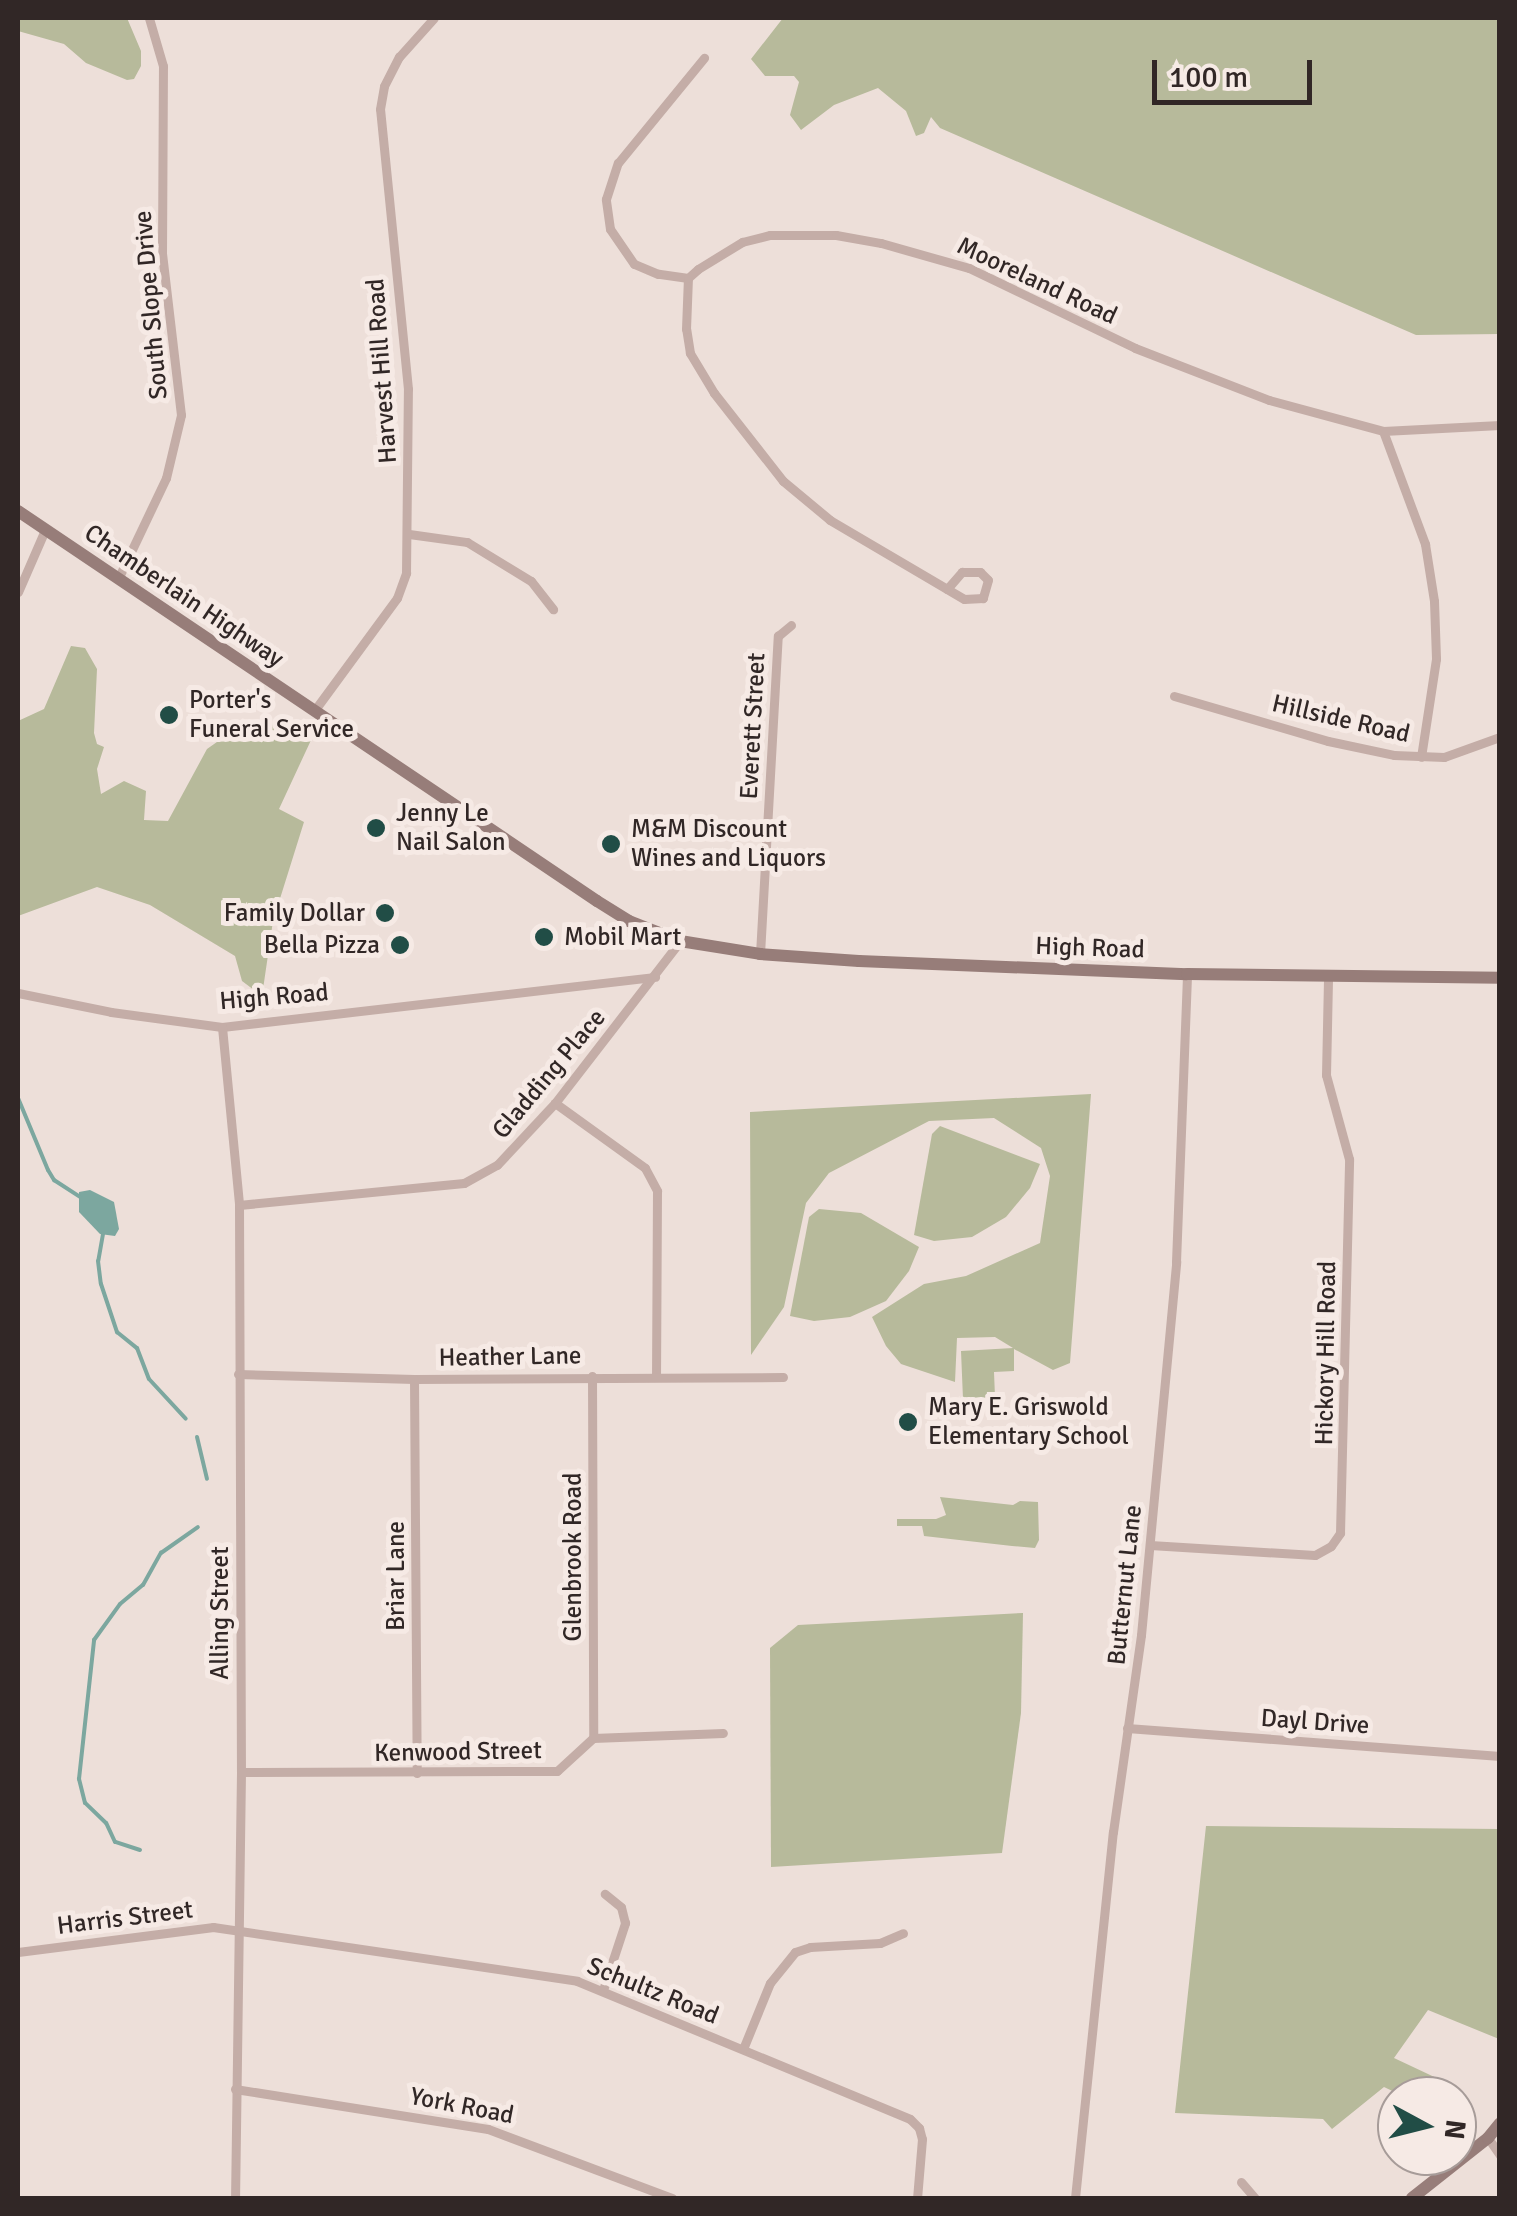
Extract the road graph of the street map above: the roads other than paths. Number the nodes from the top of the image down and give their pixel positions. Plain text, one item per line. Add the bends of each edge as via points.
1 (149, 18) edge
2 (433, 18) edge
3 (704, 58) dead end
4 (688, 278) junction
5 (1500, 425) edge
6 (1383, 431) junction
7 (18, 511) edge
8 (45, 530) junction
9 (409, 534) junction
10 (118, 579) junction
11 (947, 589) junction
12 (18, 592) edge
13 (552, 609) dead end
14 (791, 624) dead end
15 (1174, 696) dead end
16 (314, 711) junction
17 (1500, 737) edge
18 (1421, 757) junction
19 (680, 941) junction
20 (760, 954) junction
21 (1187, 974) junction
22 (655, 977) junction
23 (1328, 978) junction
24 (1500, 978) edge
25 (18, 993) edge
26 (222, 1028) junction
27 (556, 1102) junction
28 (239, 1205) junction
29 (238, 1374) junction
30 (656, 1375) junction
31 (592, 1376) junction
32 (783, 1377) dead end
33 (414, 1379) junction
34 (1150, 1545) junction
35 (1127, 1728) junction
36 (723, 1734) dead end
37 (593, 1738) junction
38 (1500, 1756) edge
39 (241, 1772) junction
40 (417, 1773) junction
41 (605, 1894) dead end
42 (237, 1930) junction
43 (903, 1932) dead end
44 (18, 1952) edge
45 (603, 1990) junction
46 (743, 2049) junction
47 (234, 2089) junction
48 (1500, 2123) edge
49 (1488, 2138) junction
50 (1500, 2155) edge
51 (1242, 2182) dead end
52 (235, 2198) edge
53 (672, 2198) edge
54 (917, 2198) edge
55 (1075, 2198) edge
56 (1256, 2198) edge
57 (1412, 2198) edge

1 - 10 street, South Slope Drive via 163,66 162,253 181,415 166,478
2 - 9 street, Harvest Hill Road via 399,57 380,108 408,389
3 - 4 street via 618,162 606,199 615,241 634,264
4 - 6 street, Mooreland Road via 742,242 770,236 882,242 970,268 1234,388
4 - 11 street via 690,354 784,481 830,520
5 - 6 street, Mooreland Road
6 - 18 street via 1425,544 1434,601 1436,658
7 - 8 main road, Chamberlain Highway
8 - 10 main road, Chamberlain Highway
8 - 12 street
9 - 13 street via 467,542 532,582
9 - 16 street, Harvest Hill Road via 397,598
10 - 16 main road, Chamberlain Highway
11 - 11 street via 974,602 988,580 980,572 962,572
14 - 20 street, Everett Street via 778,636
15 - 18 street, Hillside Road via 1328,741
16 - 19 main road, Chamberlain Highway via 597,901
17 - 18 street, Hillside Road via 1444,757
19 - 20 main road, High Road
19 - 22 street, Gladding Place
20 - 21 main road, High Road
21 - 23 main road, High Road
21 - 34 street, Butternut Lane via 1181,1190
22 - 26 street, High Road
22 - 27 street, Gladding Place
23 - 24 main road, High Road
23 - 34 street, Hickory Hill Road via 1326,1076 1349,1160 1340,1533 1315,1555
25 - 26 street, High Road
26 - 28 street, Alling Street
27 - 28 street, Gladding Place via 497,1165 464,1182
27 - 30 street via 645,1168 657,1191
28 - 29 street, Alling Street
29 - 33 street, Heather Lane
29 - 39 street, Alling Street
30 - 31 street, Heather Lane
30 - 32 street, Heather Lane
31 - 33 street, Heather Lane
31 - 37 street, Glenbrook Road
33 - 40 street, Briar Lane
34 - 35 street, Butternut Lane
35 - 38 street, Dayl Drive
35 - 55 street, Butternut Lane
36 - 37 street
37 - 40 street, Kenwood Street via 557,1771
39 - 40 street, Kenwood Street
39 - 42 street, Alling Street
41 - 45 street via 621,1907 625,1923
42 - 44 street, Harris Street via 213,1927
42 - 45 street, Schultz Road via 551,1975
42 - 47 street, Alling Street
43 - 46 street via 880,1943 795,1952 770,1983
45 - 46 street, Schultz Road
46 - 54 street, Schultz Road via 910,2119 920,2128
47 - 52 street, Alling Street
47 - 53 street, York Road via 488,2129
48 - 49 main road
49 - 50 street
49 - 57 main road
51 - 56 street

